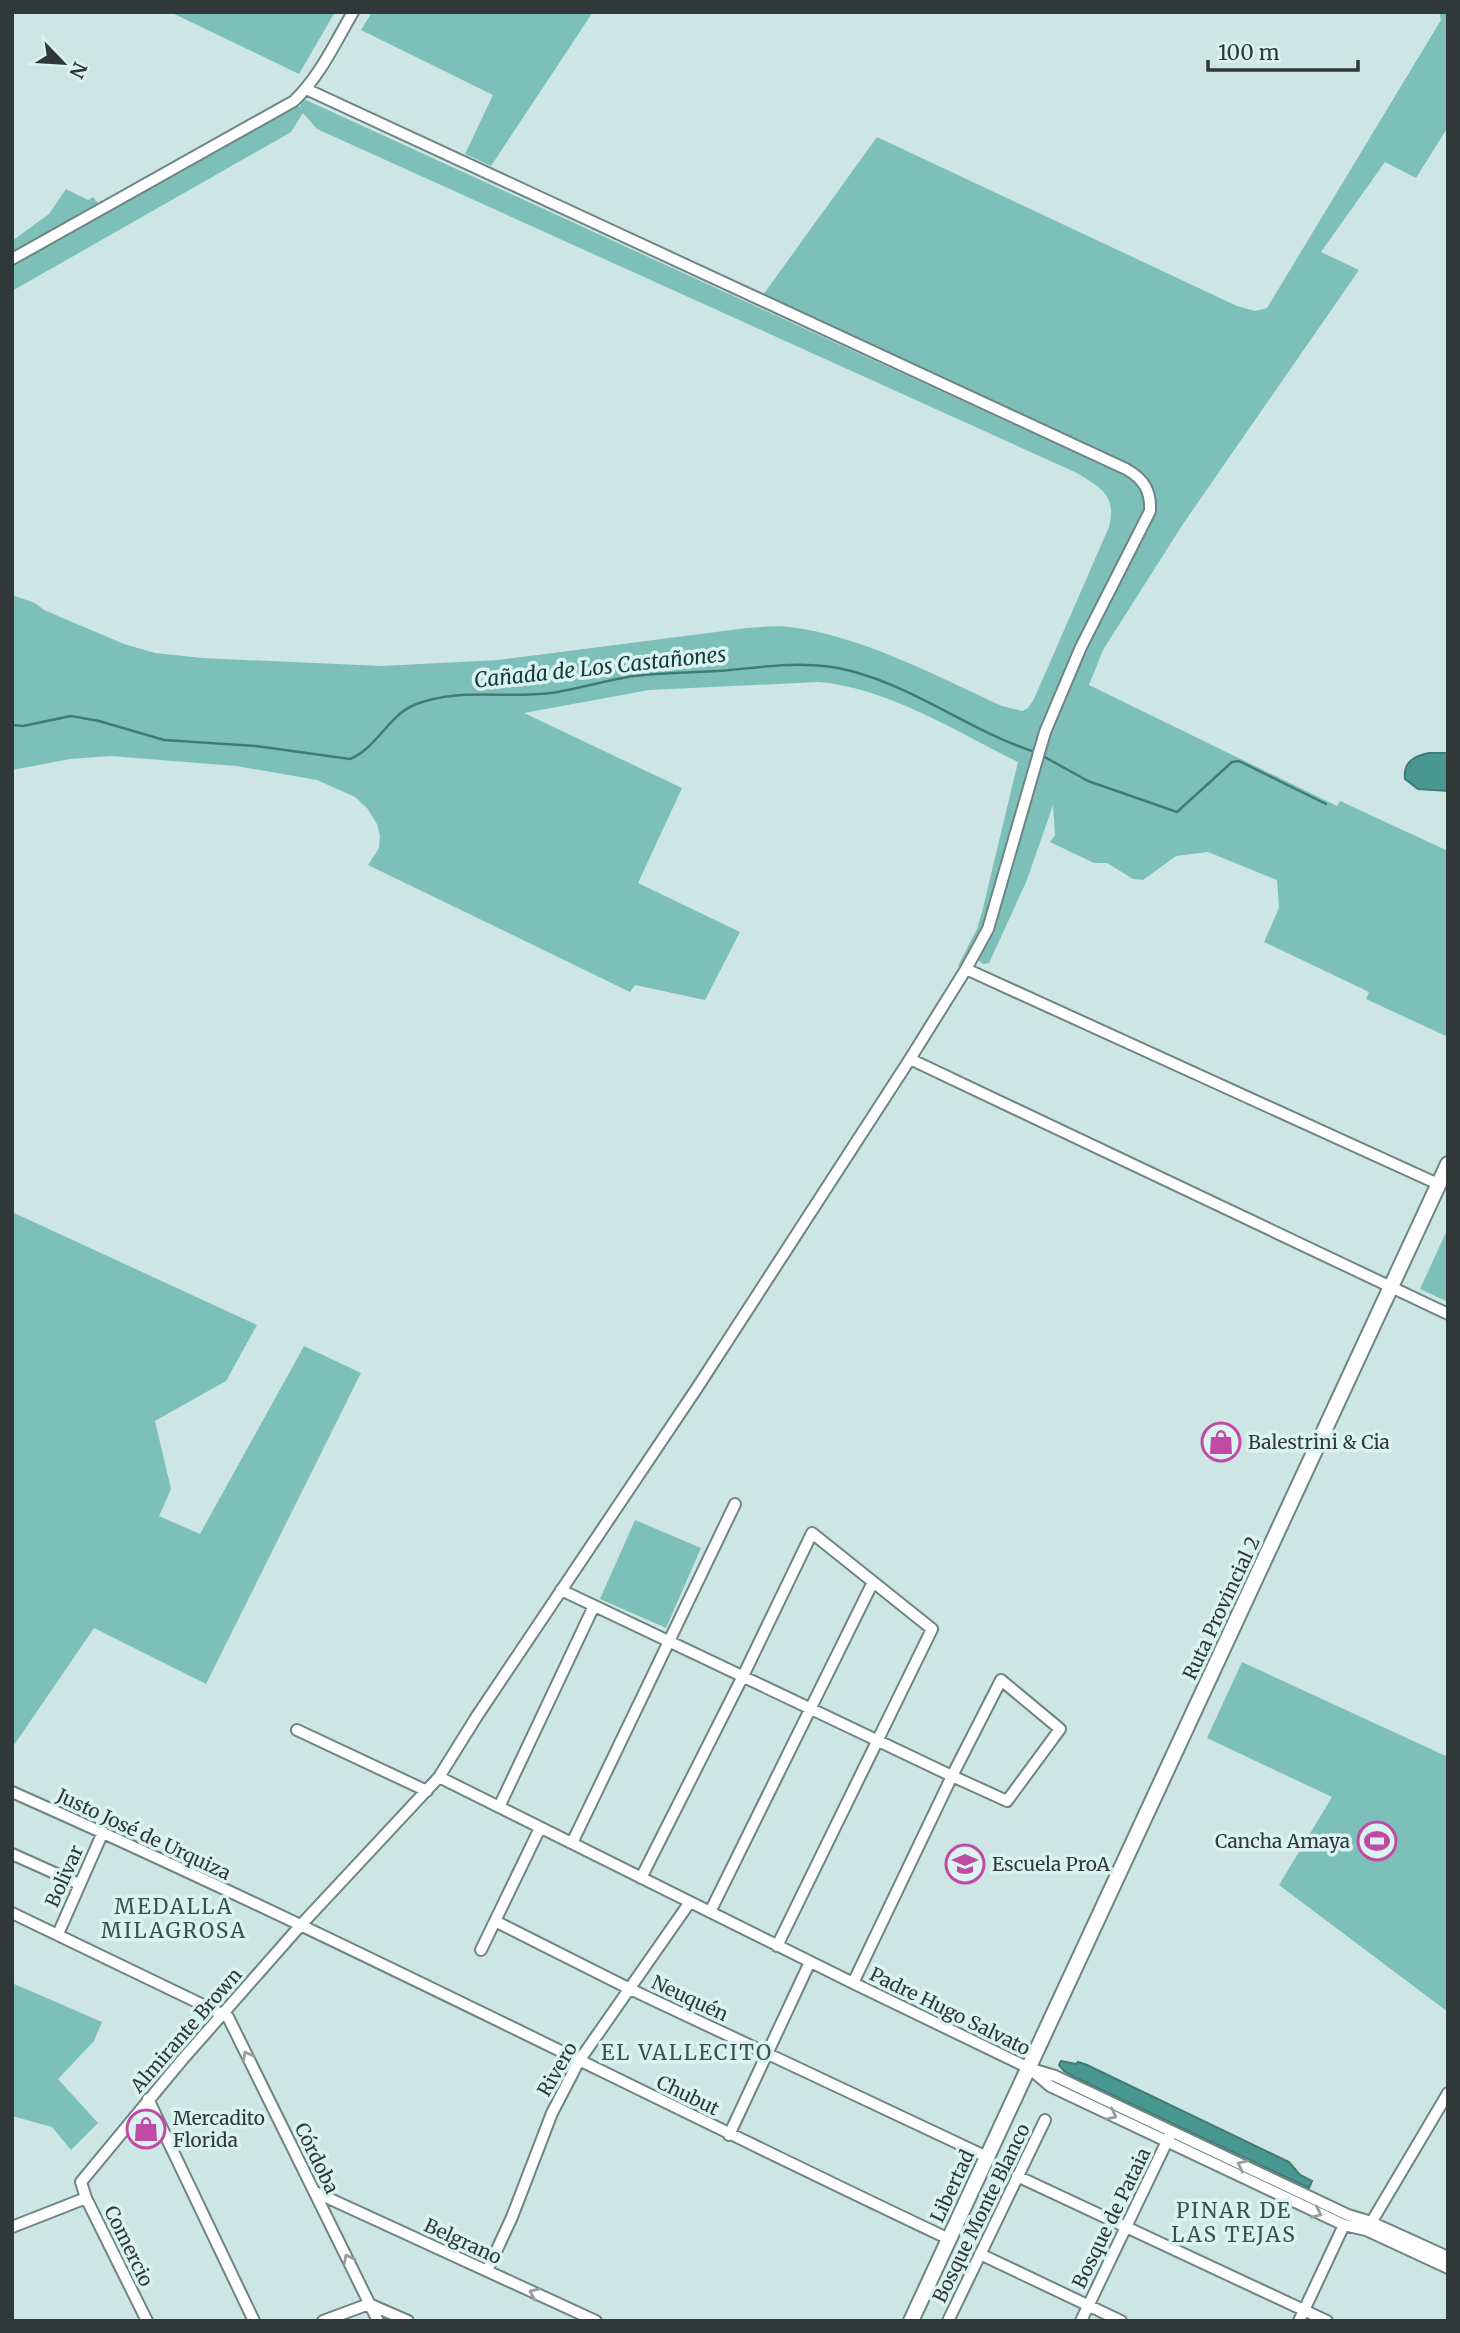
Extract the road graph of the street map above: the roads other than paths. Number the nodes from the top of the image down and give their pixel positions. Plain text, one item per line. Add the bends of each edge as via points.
1 (353, 12) edge
2 (306, 89) junction
3 (12, 259) edge
4 (966, 969) junction
5 (911, 1059) junction
6 (1448, 1164) edge
7 (1438, 1184) junction
8 (1390, 1288) junction
9 (1448, 1314) edge
10 (735, 1504) dead end
11 (873, 1583) junction
12 (561, 1590) junction
13 (594, 1605) junction
14 (669, 1641) junction
15 (743, 1676) junction
16 (812, 1709) junction
17 (297, 1730) dead end
18 (877, 1740) junction
19 (952, 1776) junction
20 (439, 1777) junction
21 (427, 1791) junction
22 (12, 1792) edge
23 (499, 1807) junction
24 (540, 1828) junction
25 (103, 1832) junction
26 (572, 1843) junction
27 (12, 1854) edge
28 (641, 1878) junction
29 (79, 1884) junction
30 (690, 1902) junction
31 (710, 1912) junction
32 (12, 1913) edge
33 (495, 1921) junction
34 (300, 1926) junction
35 (58, 1934) junction
36 (778, 1946) junction
37 (481, 1950) dead end
38 (810, 1962) junction
39 (853, 1983) junction
40 (629, 1989) junction
41 (223, 2012) junction
42 (767, 2053) junction
43 (579, 2061) junction
44 (1029, 2068) junction
45 (1448, 2093) edge
46 (148, 2099) junction
47 (1045, 2120) dead end
48 (729, 2135) junction
49 (1170, 2136) junction
50 (988, 2157) junction
51 (1017, 2176) junction
52 (81, 2187) joint
53 (315, 2192) junction
54 (86, 2198) junction
55 (1344, 2225) junction
56 (1369, 2226) junction
57 (12, 2227) edge
58 (1126, 2227) junction
59 (948, 2239) junction
60 (980, 2254) junction
61 (1448, 2257) edge
62 (1448, 2268) edge
63 (487, 2271) junction
64 (369, 2304) junction
65 (1088, 2305) junction
66 (1302, 2315) edge
67 (147, 2321) edge
68 (254, 2321) edge
69 (323, 2321) edge
70 (377, 2321) edge
71 (408, 2321) edge
72 (596, 2321) edge
73 (911, 2321) edge
74 (948, 2321) edge
75 (1081, 2321) edge
76 (1121, 2321) edge
77 (1327, 2321) edge

1 - 2 street
2 - 3 street via 294,101
2 - 4 street, Almirante Brown via 1112,462 1147,487 1150,511 1081,647 1045,732 993,914
4 - 5 street, Almirante Brown
4 - 7 street
5 - 8 street
5 - 12 street, Almirante Brown
6 - 7 main road, Ruta Provincial 2
7 - 8 main road, Ruta Provincial 2
8 - 9 street
8 - 44 main road, Ruta Provincial 2
10 - 14 street
11 - 15 street via 812,1533
11 - 16 street
11 - 18 street via 932,1629
12 - 13 street
12 - 20 street, Almirante Brown
13 - 14 street
13 - 23 street
14 - 15 street
14 - 26 street
15 - 16 street
15 - 28 street
16 - 18 street
16 - 31 street
17 - 21 street
18 - 19 street
18 - 36 street
19 - 19 street via 1001,1679 1060,1729 1007,1801
19 - 39 street
20 - 21 street, Almirante Brown
20 - 23 street, Padre Hugo Salvato
21 - 34 street, Almirante Brown
22 - 25 street, Justo José de Urquiza
23 - 24 street, Padre Hugo Salvato
24 - 26 street, Padre Hugo Salvato
24 - 33 street
25 - 29 street, Bolivar
25 - 34 street, Justo José de Urquiza
26 - 28 street, Padre Hugo Salvato
27 - 29 street
28 - 30 street, Padre Hugo Salvato
29 - 35 street, Bolivar
30 - 31 street, Padre Hugo Salvato
30 - 40 street, Rivero
31 - 36 street, Padre Hugo Salvato
32 - 35 street
33 - 37 street
33 - 40 street, Neuquén
34 - 41 street, Almirante Brown
34 - 43 street, Chubut
35 - 41 street
36 - 38 street, Padre Hugo Salvato
38 - 39 street, Padre Hugo Salvato
38 - 42 street
39 - 44 street, Padre Hugo Salvato
40 - 42 street, Neuquén
40 - 43 street, Rivero
41 - 46 street, Almirante Brown
53 -> 41 street, Córdoba
42 - 48 street
42 - 50 street, Neuquén
43 - 48 street, Chubut
43 - 63 street, Rivero via 552,2113
44 - 49 street, Padre Hugo Salvato via 1055,2076
44 -> 49 street, Padre Hugo Salvato via 1050,2086
44 - 50 main road, Libertad
45 - 56 street
46 - 52 street, Almirante Brown
46 - 68 street
47 - 51 street, Bosque Monte Blanco
48 - 59 street, Chubut
49 -> 55 street, Padre Hugo Salvato
56 -> 49 street, Padre Hugo Salvato
49 - 58 street, Bosque de Pataia
50 - 59 main road, Libertad
51 - 58 street
51 - 60 street, Bosque Monte Blanco
52 - 54 street, Comercio
53 - 63 street, Belgrano
64 -> 53 street, Córdoba
54 - 57 street
54 - 67 street, Comercio
55 - 56 street, Padre Hugo Salvato
55 - 66 street
56 - 61 street, Padre Hugo Salvato
56 - 62 street, Padre Hugo Salvato
58 - 65 street, Bosque de Pataia
58 - 66 street
59 - 73 main road, Libertad
60 - 65 street
60 - 74 street, Bosque Monte Blanco
72 -> 63 street, Belgrano
64 - 69 street
64 - 70 street, Córdoba
64 - 71 street
65 - 75 street, Bosque de Pataia
65 - 76 street
66 - 77 street

